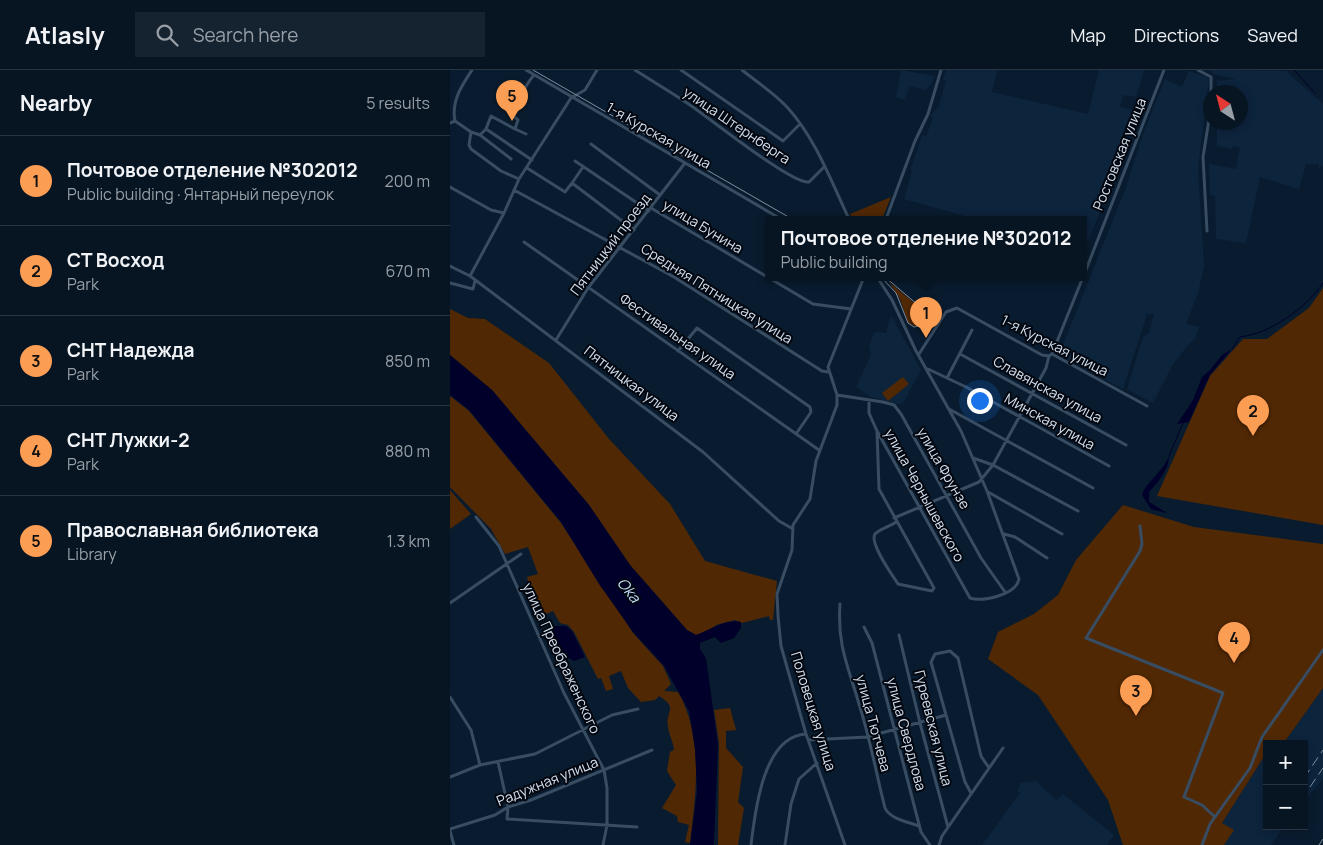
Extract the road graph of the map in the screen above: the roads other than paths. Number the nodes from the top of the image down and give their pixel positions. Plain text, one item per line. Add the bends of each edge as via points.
1 (472, 70) edge
2 (526, 70) edge
3 (597, 70) edge
4 (635, 70) edge
5 (681, 70) edge
6 (742, 70) edge
7 (941, 70) edge
8 (1164, 70) edge
9 (1198, 70) edge
10 (534, 75) junction
11 (1211, 85) edge
12 (571, 98) junction
13 (450, 106) edge
14 (455, 107) junction
15 (455, 121) junction
16 (450, 123) edge
17 (800, 124) junction
18 (486, 129) junction
19 (515, 129) junction
20 (1207, 130) edge
21 (471, 132) junction
22 (526, 134) dead end
23 (480, 135) junction
24 (591, 144) dead end
25 (511, 159) dead end
26 (532, 160) junction
27 (576, 161) dead end
28 (685, 162) junction
29 (583, 167) junction
30 (824, 167) junction
31 (527, 168) junction
32 (519, 179) junction
33 (572, 183) junction
34 (450, 187) edge
35 (514, 190) junction
36 (660, 195) junction
37 (650, 209) junction
38 (504, 213) junction
39 (776, 216) edge
40 (848, 216) edge
41 (887, 216) edge
42 (634, 230) junction
43 (1207, 231) dead end
44 (524, 242) dead end
45 (619, 247) junction
46 (450, 266) edge
47 (1087, 266) edge
48 (470, 276) junction
49 (765, 276) edge
50 (475, 281) junction
51 (774, 281) edge
52 (862, 281) edge
53 (880, 281) edge
54 (1081, 281) edge
55 (450, 283) edge
56 (588, 288) junction
57 (851, 309) junction
58 (972, 330) dead end
59 (556, 340) junction
60 (678, 351) junction
61 (919, 354) junction
62 (960, 354) junction
63 (1050, 355) junction
64 (927, 368) junction
65 (828, 372) junction
66 (947, 378) junction
67 (1032, 393) junction
68 (837, 395) junction
69 (869, 400) junction
70 (1147, 406) dead end
71 (948, 408) junction
72 (1018, 417) junction
73 (876, 430) junction
74 (796, 434) junction
75 (1005, 441) junction
76 (1126, 445) dead end
77 (819, 450) junction
78 (973, 457) junction
79 (993, 465) junction
80 (1109, 466) dead end
81 (981, 479) junction
82 (1093, 488) dead end
83 (987, 491) junction
84 (946, 496) junction
85 (920, 508) junction
86 (1078, 511) dead end
87 (476, 517) dead end
88 (894, 518) junction
89 (896, 522) junction
90 (1140, 526) dead end
91 (793, 529) junction
92 (1003, 534) junction
93 (1062, 534) dead end
94 (521, 554) dead end
95 (1047, 558) dead end
96 (507, 565) junction
97 (1005, 592) junction
98 (450, 604) edge
99 (840, 604) dead end
100 (864, 627) dead end
101 (899, 635) dead end
102 (1323, 650) edge
103 (450, 697) edge
104 (638, 710) dead end
105 (946, 715) junction
106 (920, 723) junction
107 (893, 731) junction
108 (583, 732) junction
109 (806, 734) junction
110 (867, 737) junction
111 (808, 740) junction
112 (1003, 748) dead end
113 (652, 750) dead end
114 (498, 762) junction
115 (817, 763) junction
116 (480, 765) junction
117 (989, 768) junction
118 (604, 770) junction
119 (450, 777) edge
120 (971, 794) junction
121 (508, 807) junction
122 (1215, 817) junction
123 (607, 825) junction
124 (637, 826) dead end
125 (919, 826) junction
126 (948, 827) junction
127 (450, 830) edge
128 (454, 845) edge
129 (603, 845) edge
130 (751, 845) edge
131 (785, 845) edge
132 (845, 845) edge
133 (930, 845) edge
134 (939, 845) edge
135 (1202, 845) edge

1 - 14 street via 458,92
2 - 10 street, 1-я Курская улица
3 - 12 street via 584,90
4 - 30 street, улица Штернберга via 800,181 809,182
5 - 17 street via 783,141
6 - 17 street via 777,97
7 - 41 street via 928,114
8 - 47 street, Ростовская улица
9 - 11 street via 1211,77
10 - 12 street, 1-я Курская улица
10 - 19 street via 511,114 518,120
12 - 26 street
12 - 28 street, 1-я Курская улица
13 - 14 street
14 - 15 street
15 - 16 street
15 - 21 street
17 - 30 street via 812,140
18 - 19 street via 492,116
18 - 23 street
18 - 26 street
19 - 22 street
20 - 43 street via 1203,157
21 - 23 street
21 - 32 street via 471,149 501,172
23 - 25 street
24 - 36 street
26 - 31 street
27 - 29 street, улица Бунина
28 - 36 street, Пятницкий проезд
28 - 39 street, 1-я Курская улица
29 - 33 street
29 - 37 street, улица Бунина
30 - 40 street
31 - 32 street
31 - 33 street via 565,192
32 - 35 street
33 - 42 street
34 - 38 street via 491,210
35 - 38 street
35 - 45 street, Средняя Пятницкая улица
36 - 37 street, Пятницкий проезд
37 - 42 street, Пятницкий проезд
37 - 49 street, улица Бунина
38 - 48 street
42 - 45 street, Пятницкий проезд
44 - 56 street, Фестивальная улица
45 - 56 street, Пятницкий проезд
45 - 65 street, Средняя Пятницкая улица
46 - 48 street, Пятницкая улица
48 - 50 street, Пятницкая улица
50 - 55 street via 474,287 468,289
50 - 59 street, Пятницкая улица
51 - 57 street, улица Бунина via 813,304
52 - 57 street
53 - 61 street
54 - 63 street, Ростовская улица
56 - 59 street, Пятницкий проезд
56 - 60 street, Фестивальная улица
57 - 65 street
58 - 62 street
59 - 91 street, Пятницкая улица via 703,452 779,521
60 - 74 street, Фестивальная улица
60 - 74 street via 697,328 812,410
61 - 63 street, 1-я Курская улица via 946,312 957,308 1042,355
61 - 64 street
62 - 66 street
62 - 67 street, Славянская улица
63 - 67 street, Ростовская улица
63 - 70 street, 1-я Курская улица
64 - 66 street, Минская улица
64 - 71 street
65 - 68 street
66 - 72 street, Минская улица
67 - 72 street, Ростовская улица
67 - 76 street, Славянская улица
68 - 69 street, улица Фрунзе
68 - 77 street via 837,405
69 - 73 street, улица Чернышевского via 869,413
69 - 84 street, улица Фрунзе via 890,404 901,414
71 - 75 street
71 - 78 street
72 - 75 street, Ростовская улица
72 - 80 street, Минская улица
73 - 85 street, улица Чернышевского
73 - 88 street via 879,489
74 - 77 street, Фестивальная улица
75 - 79 street, Ростовская улица
75 - 82 street
77 - 91 street via 810,499 795,520
78 - 79 street
78 - 81 street
79 - 81 street, Ростовская улица
79 - 86 street
81 - 83 street
81 - 84 street, Ростовская улица
83 - 92 street
83 - 93 street
84 - 85 street, Ростовская улица
84 - 97 street, улица Фрунзе via 981,558
85 - 88 street, Ростовская улица
85 - 97 street, улица Чернышевского via 970,598 976,600
87 - 96 street, улица Преображенского via 499,546
88 - 89 street
89 - 89 street via 934,588 932,591 898,584 873,541 876,534
90 - 122 street via 1140,551 1086,638 1223,693 1184,797 1202,805
91 - 109 street, Половецкая улица via 792,550 777,594 782,646
92 - 95 street via 1015,537
92 - 97 street via 1018,579 1017,585
94 - 96 street
96 - 98 street
96 - 108 street, улица Преображенского
99 - 110 street, улица Тютчева via 842,652 860,704
100 - 107 street, улица Свердлова via 872,643
101 - 106 street, Гуреевская улица
102 - 122 street via 1262,737 1250,768
103 - 116 street via 471,730
104 - 108 street via 612,715
105 - 106 street
105 - 117 street via 932,657 950,651 958,658 981,756
105 - 120 street
106 - 107 street
106 - 126 street, Гуреевская улица
107 - 110 street
107 - 125 street, улица Свердлова
108 - 114 street via 535,754
108 - 118 street, улица Преображенского
109 - 111 street, Половецкая улица
109 - 130 street via 790,738 777,752 765,774
110 - 111 street
110 - 125 street, улица Тютчева via 886,812
111 - 115 street, Половецкая улица
112 - 117 street
113 - 118 street, Радужная улица
114 - 116 street
114 - 121 street
115 - 131 street via 799,779 791,804
115 - 132 street, Половецкая улица
116 - 119 street
117 - 120 street
118 - 121 street, Радужная улица
118 - 123 street, улица Преображенского
120 - 126 street
121 - 123 street via 507,819
121 - 127 street, Радужная улица via 495,816
122 - 135 street
123 - 124 street
123 - 129 street, улица Преображенского
125 - 133 street, улица Свердлова
126 - 134 street
127 - 128 street

